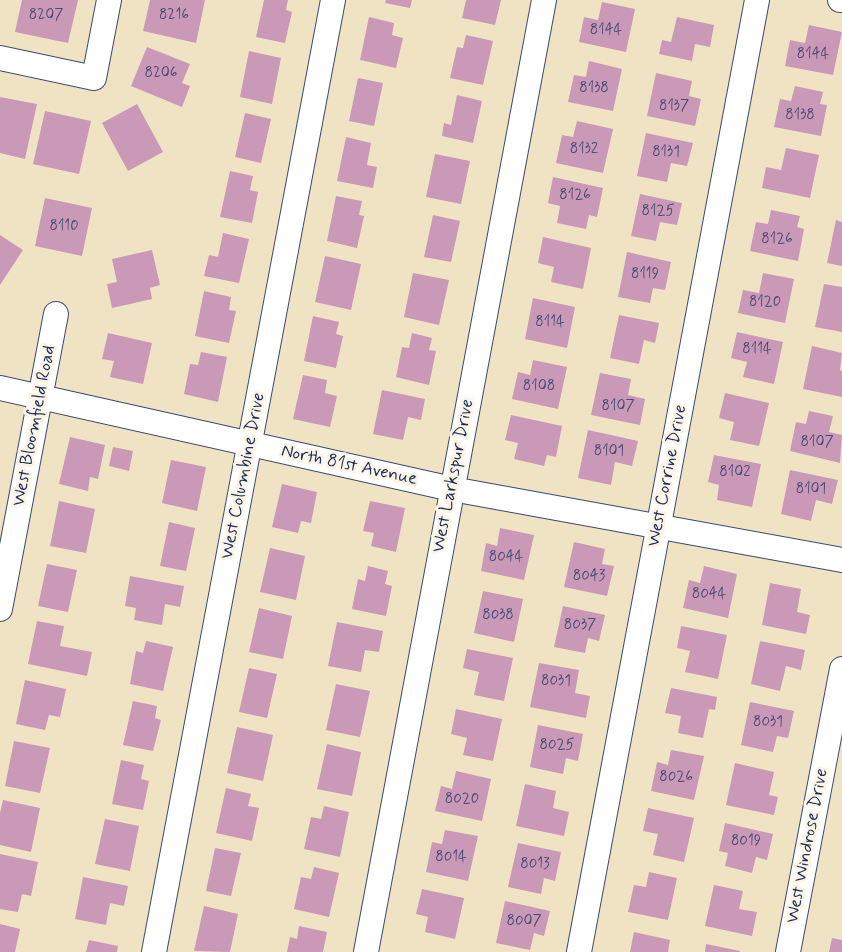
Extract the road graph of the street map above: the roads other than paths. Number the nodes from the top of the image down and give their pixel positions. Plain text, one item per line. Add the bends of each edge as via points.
1 (109, 0) edge
2 (333, 0) edge
3 (544, 0) edge
4 (757, 0) edge
5 (0, 58) edge
6 (56, 314) dead end
7 (0, 388) edge
8 (40, 397) junction
9 (250, 444) junction
10 (452, 489) junction
11 (658, 527) junction
12 (842, 560) edge
13 (0, 609) edge
14 (842, 669) edge
15 (154, 952) edge
16 (366, 952) edge
17 (579, 952) edge
18 (788, 952) edge

1 - 5 street via 94,78
2 - 9 street, West Columbine Drive
3 - 10 street, West Larkspur Drive
4 - 11 street, West Corrine Drive
6 - 8 street, West Bloomfield Road
7 - 8 street, North 81st Avenue
8 - 9 street, North 81st Avenue
8 - 13 street, West Bloomfield Road
9 - 10 street, North 81st Avenue
9 - 15 street, West Columbine Drive
10 - 11 street, North 81st Avenue
10 - 16 street, West Larkspur Drive
11 - 12 street, North 81st Avenue
11 - 17 street, West Corrine Drive
14 - 18 street, West Windrose Drive

